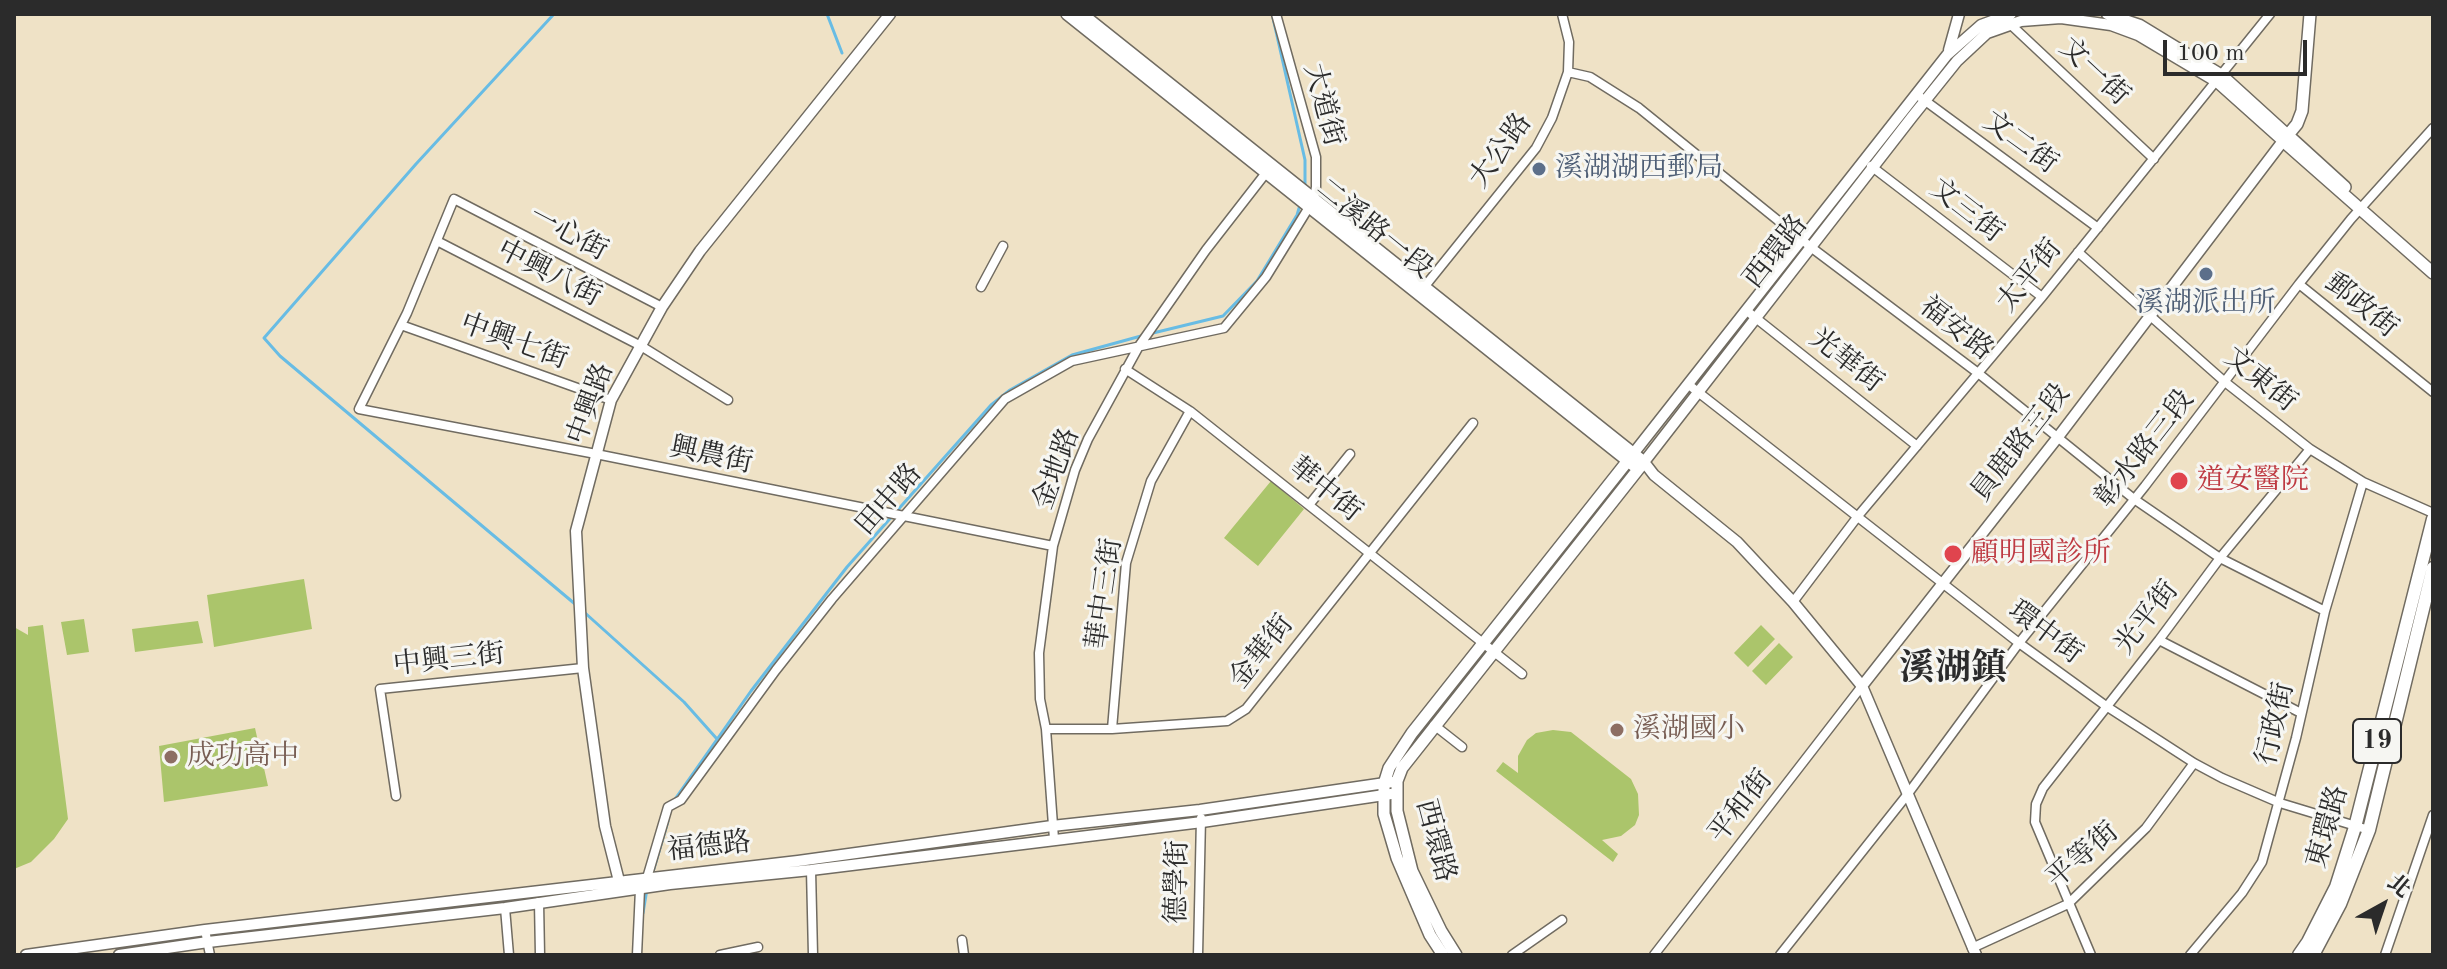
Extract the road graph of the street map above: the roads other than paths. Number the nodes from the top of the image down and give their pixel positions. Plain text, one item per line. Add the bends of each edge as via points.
1 (890, 14) edge
2 (1067, 14) edge
3 (1082, 14) edge
4 (1276, 14) edge
5 (1562, 14) edge
6 (1959, 14) edge
7 (2107, 14) edge
8 (2270, 14) edge
9 (2310, 14) edge
10 (2008, 19) edge
11 (1981, 24) edge
12 (1947, 55) junction
13 (1568, 72) junction
14 (2220, 78) junction
15 (1920, 98) junction
16 (2433, 128) edge
17 (2285, 138) junction
18 (2154, 159) junction
19 (1868, 164) junction
20 (1269, 169) junction
21 (1305, 198) junction
22 (2362, 207) junction
23 (2098, 228) junction
24 (437, 241) junction
25 (1807, 244) junction
26 (1003, 246) dead end
27 (2078, 252) junction
28 (2433, 263) edge
29 (2433, 273) edge
30 (2299, 284) junction
31 (981, 287) dead end
32 (1421, 291) junction
33 (2042, 297) junction
34 (662, 307) junction
35 (2150, 314) junction
36 (1751, 315) junction
37 (401, 325) junction
38 (641, 346) junction
39 (1139, 346) junction
40 (1125, 369) junction
41 (1978, 373) junction
42 (2225, 382) junction
43 (1694, 388) junction
44 (2433, 392) edge
45 (611, 400) junction
46 (728, 400) dead end
47 (1190, 411) junction
48 (1473, 423) dead end
49 (2058, 437) junction
50 (1917, 446) junction
51 (2310, 449) junction
52 (596, 454) junction
53 (1350, 454) dead end
54 (1631, 457) junction
55 (1641, 466) junction
56 (2363, 482) junction
57 (2134, 499) junction
58 (1309, 505) junction
59 (1858, 516) junction
60 (2433, 516) edge
61 (903, 517) junction
62 (1053, 546) junction
63 (1368, 553) junction
64 (2220, 558) junction
65 (2433, 568) edge
66 (1942, 582) junction
67 (1793, 602) junction
68 (2325, 611) junction
69 (2159, 640) junction
70 (2019, 643) junction
71 (1489, 648) junction
72 (583, 668) junction
73 (1522, 674) dead end
74 (1862, 686) junction
75 (2106, 706) junction
76 (2301, 713) junction
77 (1434, 725) junction
78 (1046, 729) junction
79 (1112, 729) junction
80 (1462, 747) dead end
81 (2194, 763) junction
82 (1397, 781) junction
83 (1384, 790) junction
84 (1397, 794) junction
85 (1907, 795) junction
86 (396, 796) dead end
87 (2280, 803) junction
88 (1200, 810) junction
89 (2433, 815) edge
90 (1202, 822) junction
91 (1052, 826) junction
92 (2355, 827) junction
93 (2369, 830) junction
94 (1054, 839) junction
95 (811, 870) junction
96 (647, 878) junction
97 (620, 886) junction
98 (640, 889) junction
99 (539, 902) junction
100 (2068, 904) junction
101 (505, 908) junction
102 (1562, 920) dead end
103 (205, 930) junction
104 (962, 940) dead end
105 (208, 942) junction
106 (758, 947) dead end
107 (2317, 950) edge
108 (1974, 951) edge
109 (26, 955) edge
110 (119, 955) edge
111 (210, 955) edge
112 (509, 955) edge
113 (540, 955) edge
114 (637, 955) edge
115 (720, 955) edge
116 (813, 955) edge
117 (964, 955) edge
118 (1198, 955) edge
119 (1443, 955) edge
120 (1456, 955) edge
121 (1512, 955) edge
122 (1654, 955) edge
123 (1780, 955) edge
124 (2091, 955) edge
125 (2190, 955) edge
126 (2299, 955) edge
127 (2385, 955) edge

1 - 34 street, 中興路 via 700,251
2 - 20 main road, 二溪路一段
3 - 20 main road, 二溪路一段
4 - 21 street, 大道街 via 1316,157
5 - 13 street, 大公路 via 1569,42
6 - 12 street
7 - 14 street, 西環路 via 2140,25
8 - 14 street, 太平街
9 - 17 main road, 員鹿路三段 via 2302,111
10 - 11 street, 西環路
10 - 14 street, 西環路 via 2061,18 2111,25
10 - 18 street, 文一街
11 - 12 street, 西環路
11 - 15 street, 西環路 via 1957,61
12 - 15 street, 西環路
13 - 25 street, 福安路 via 1590,77 1639,108
13 - 32 street, 大公路 via 1536,148
14 - 17 street, 西環路
14 - 18 street, 太平街
15 - 19 street, 西環路
15 - 23 street, 文二街
16 - 22 street, 彰水路三段
17 - 22 main road, 西環路
17 - 35 street, 員鹿路三段
18 - 23 street, 太平街
19 - 25 street, 西環路
19 - 33 street, 文三街
20 - 21 main road, 二溪路一段
20 - 39 street, 金地路
21 - 32 main road, 二溪路一段
21 - 39 street, 田中路 via 1266,277 1224,328
22 - 28 main road, 西環路
22 - 29 main road, 西環路
22 - 30 street, 彰水路三段
23 - 27 street, 太平街
24 - 34 street, 一心街 via 454,199
24 - 37 street
24 - 38 street, 中興八街
25 - 36 street, 西環路
25 - 41 street, 福安路
26 - 31 street
27 - 33 street, 太平街
27 - 35 street, 文東街
30 - 42 street, 彰水路三段
30 - 44 street, 郵政街
32 - 54 main road, 二溪路一段
33 - 41 street, 太平街
34 - 38 street, 中興路
35 - 42 street, 文東街
35 - 49 street, 員鹿路三段
36 - 43 street, 西環路
36 - 50 street, 光華街
37 - 45 street, 中興七街
37 - 52 street, 興農街 via 359,409
38 - 45 street, 中興路
38 - 46 street, 中興八街
39 - 40 street, 金地路
39 - 61 street, 田中路 via 1072,361 1005,399
40 - 47 street, 華中街
40 - 62 street, 金地路 via 1075,470
41 - 49 street, 福安路
41 - 50 street, 太平街
42 - 51 street, 文東街
42 - 57 street, 彰水路三段
43 - 54 street, 西環路
43 - 55 street, 西環路
43 - 59 street, 環中街
45 - 52 street, 中興路
47 - 58 street, 華中街
47 - 79 street, 華中三街 via 1151,481 1126,563
48 - 63 street, 金華街
49 - 57 street, 福安路
49 - 66 street, 員鹿路三段
50 - 59 street, 太平街
51 - 56 street, 文東街
51 - 64 street, 光平街
52 - 61 street, 興農街
52 - 72 street, 中興路 via 576,531
53 - 58 street
54 - 55 main road, 二溪路一段
54 - 71 main road, 西環路
55 - 67 street, 二溪路一段 via 1737,542
55 - 71 main road, 西環路
56 - 60 street, 文東街
56 - 68 street, 行政街
57 - 64 street, 福安路
57 - 70 street, 彰水路三段
58 - 63 street, 華中街
59 - 66 street, 環中街
59 - 67 street, 太平街
60 - 92 main road, 東環路 / 19
61 - 62 street, 興農街
61 - 96 street, 田中路 via 776,670 681,800 668,807
62 - 78 street, 金地路 via 1039,653
63 - 71 street, 華中街
63 - 79 street, 金華街 via 1238,716
64 - 68 street, 福安路
64 - 69 street, 光平街
65 - 93 main road, 東環路 / 19
66 - 70 street, 環中街
66 - 74 street, 員鹿路三段
67 - 74 street, 二溪路一段
68 - 76 street, 行政街
69 - 75 street, 光平街
69 - 76 street
70 - 75 street, 環中街
70 - 85 street, 彰水路三段
71 - 73 street, 華中街
71 - 77 main road, 西環路
71 - 83 main road, 西環路 via 1398,752
72 - 86 street, 中興三街 via 380,689
72 - 97 street, 中興路 via 605,826
74 - 85 street
74 - 122 street, 平和街
75 - 81 street, 環中街
75 - 100 street, 光平街 via 2036,804 2035,822
76 - 87 street, 行政街
77 - 80 street
77 - 82 main road, 西環路
78 - 79 street
78 - 91 street, 金地路
81 - 87 street, 環中街
81 - 100 street, 平等街 via 2146,828
82 - 83 street, 福德路
82 - 84 main road, 西環路
83 - 84 street, 福德路
83 - 88 street, 福德路
83 - 90 street, 福德路
83 - 119 main road, 西環路 via 1384,814 1401,872
84 - 120 main road, 西環路 via 1412,871
85 - 108 street
85 - 123 street, 彰水路三段
87 - 92 street, 環中街
87 - 125 street, 行政街 via 2262,862
88 - 90 street, 德學街
88 - 91 street, 福德路
89 - 127 street
90 - 94 street, 福德路
90 - 118 street, 德學街
91 - 94 street, 金地路
91 - 96 street, 福德路
92 - 93 street, 環中街
92 - 107 main road, 東環路 / 19
93 - 107 main road, 東環路 / 19
94 - 95 street, 福德路
95 - 98 street, 福德路
95 - 116 street
96 - 97 street, 福德路
96 - 98 street, 田中路
97 - 98 street, 福德路
97 - 99 street, 福德路
97 - 103 street, 福德路
98 - 114 street, 田中路
99 - 101 street, 福德路
99 - 113 street
100 - 108 street, 平等街
100 - 124 street, 光平街
101 - 105 street, 福德路
101 - 112 street
102 - 121 street
103 - 105 street
103 - 109 street, 福德路
104 - 117 street
105 - 110 street, 福德路
105 - 111 street
106 - 115 street
107 - 126 main road, 東環路 / 19

